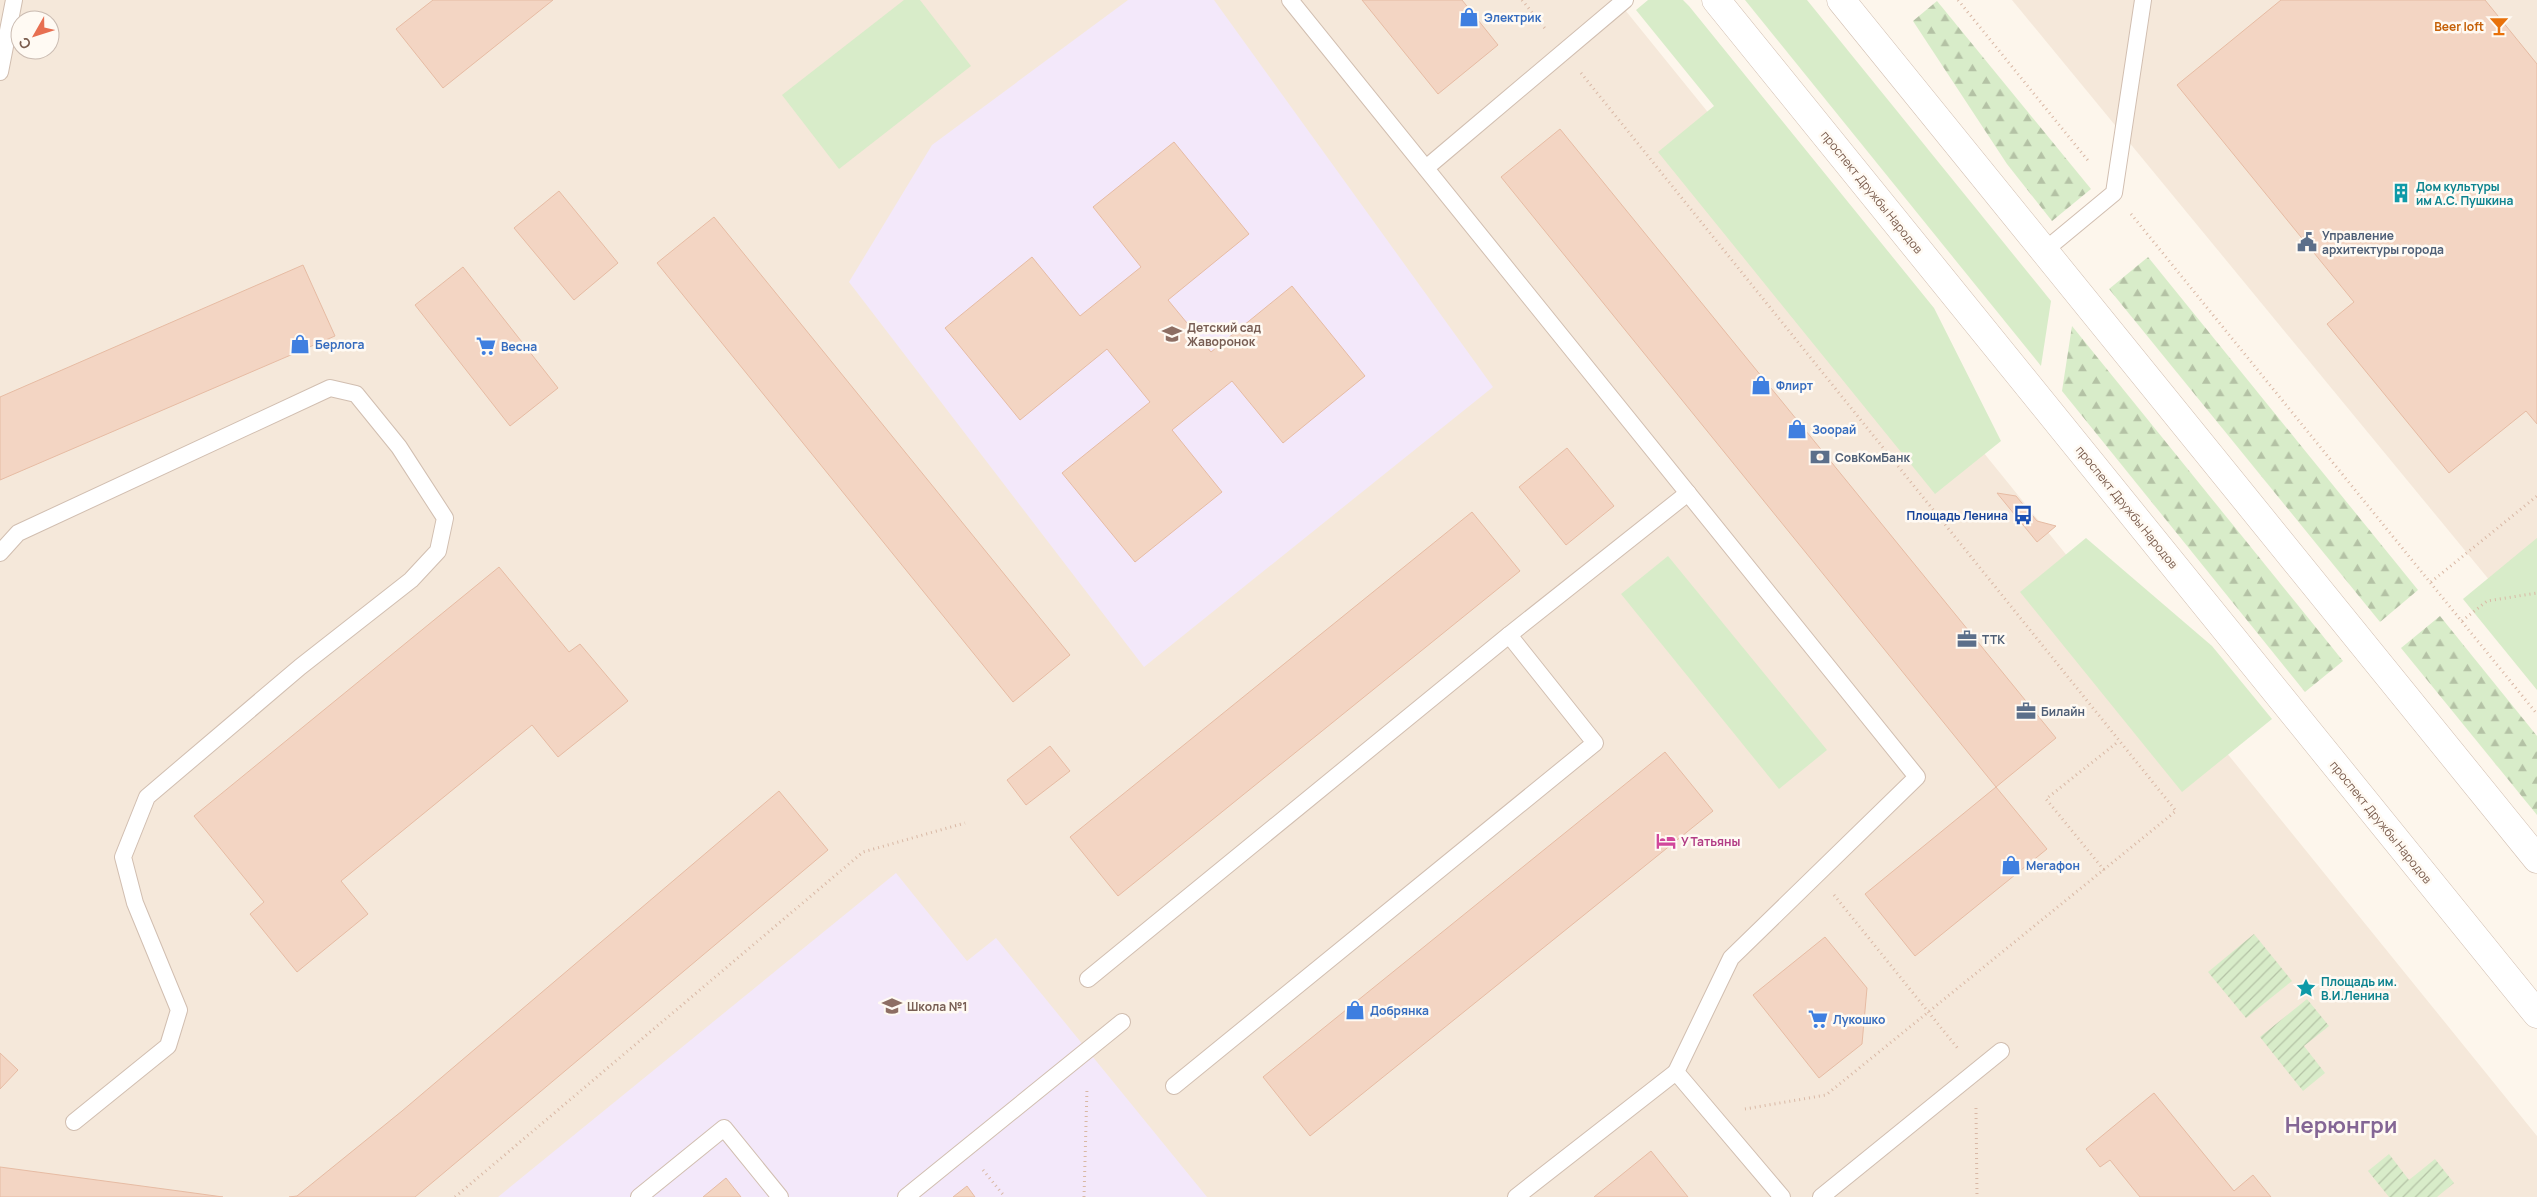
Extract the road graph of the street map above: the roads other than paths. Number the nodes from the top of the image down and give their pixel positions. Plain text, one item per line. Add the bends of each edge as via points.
1 (14, 0) edge
2 (1290, 0) edge
3 (1625, 0) edge
4 (1716, 0) edge
5 (1841, 0) edge
6 (2142, 0) edge
7 (0, 72) edge
8 (1426, 168) junction
9 (2044, 251) junction
10 (1688, 493) junction
11 (0, 553) edge
12 (1509, 635) junction
13 (2537, 859) edge
14 (1088, 979) dead end
15 (2537, 1014) edge
16 (1122, 1022) dead end
17 (2001, 1051) dead end
18 (1676, 1072) junction
19 (1174, 1086) dead end
20 (74, 1122) dead end
21 (639, 1197) edge
22 (780, 1197) edge
23 (906, 1197) edge
24 (1516, 1197) edge
25 (1782, 1197) edge
26 (1822, 1197) edge

1 - 7 lane
2 - 8 lane
3 - 8 lane
4 - 15 street, проспект Дружбы Народов
5 - 9 street
6 - 9 lane via 2114,192
8 - 10 lane
9 - 13 street
10 - 12 lane
10 - 18 lane via 1917,778 1731,958
11 - 20 lane via 18,533 330,388 356,394 399,447 445,518 438,551 411,580 300,668 147,797 123,857 135,903 179,1010 168,1046
12 - 14 lane
12 - 19 lane via 1595,743
16 - 23 lane
17 - 26 lane
18 - 24 lane
18 - 25 lane
21 - 22 lane via 724,1128

